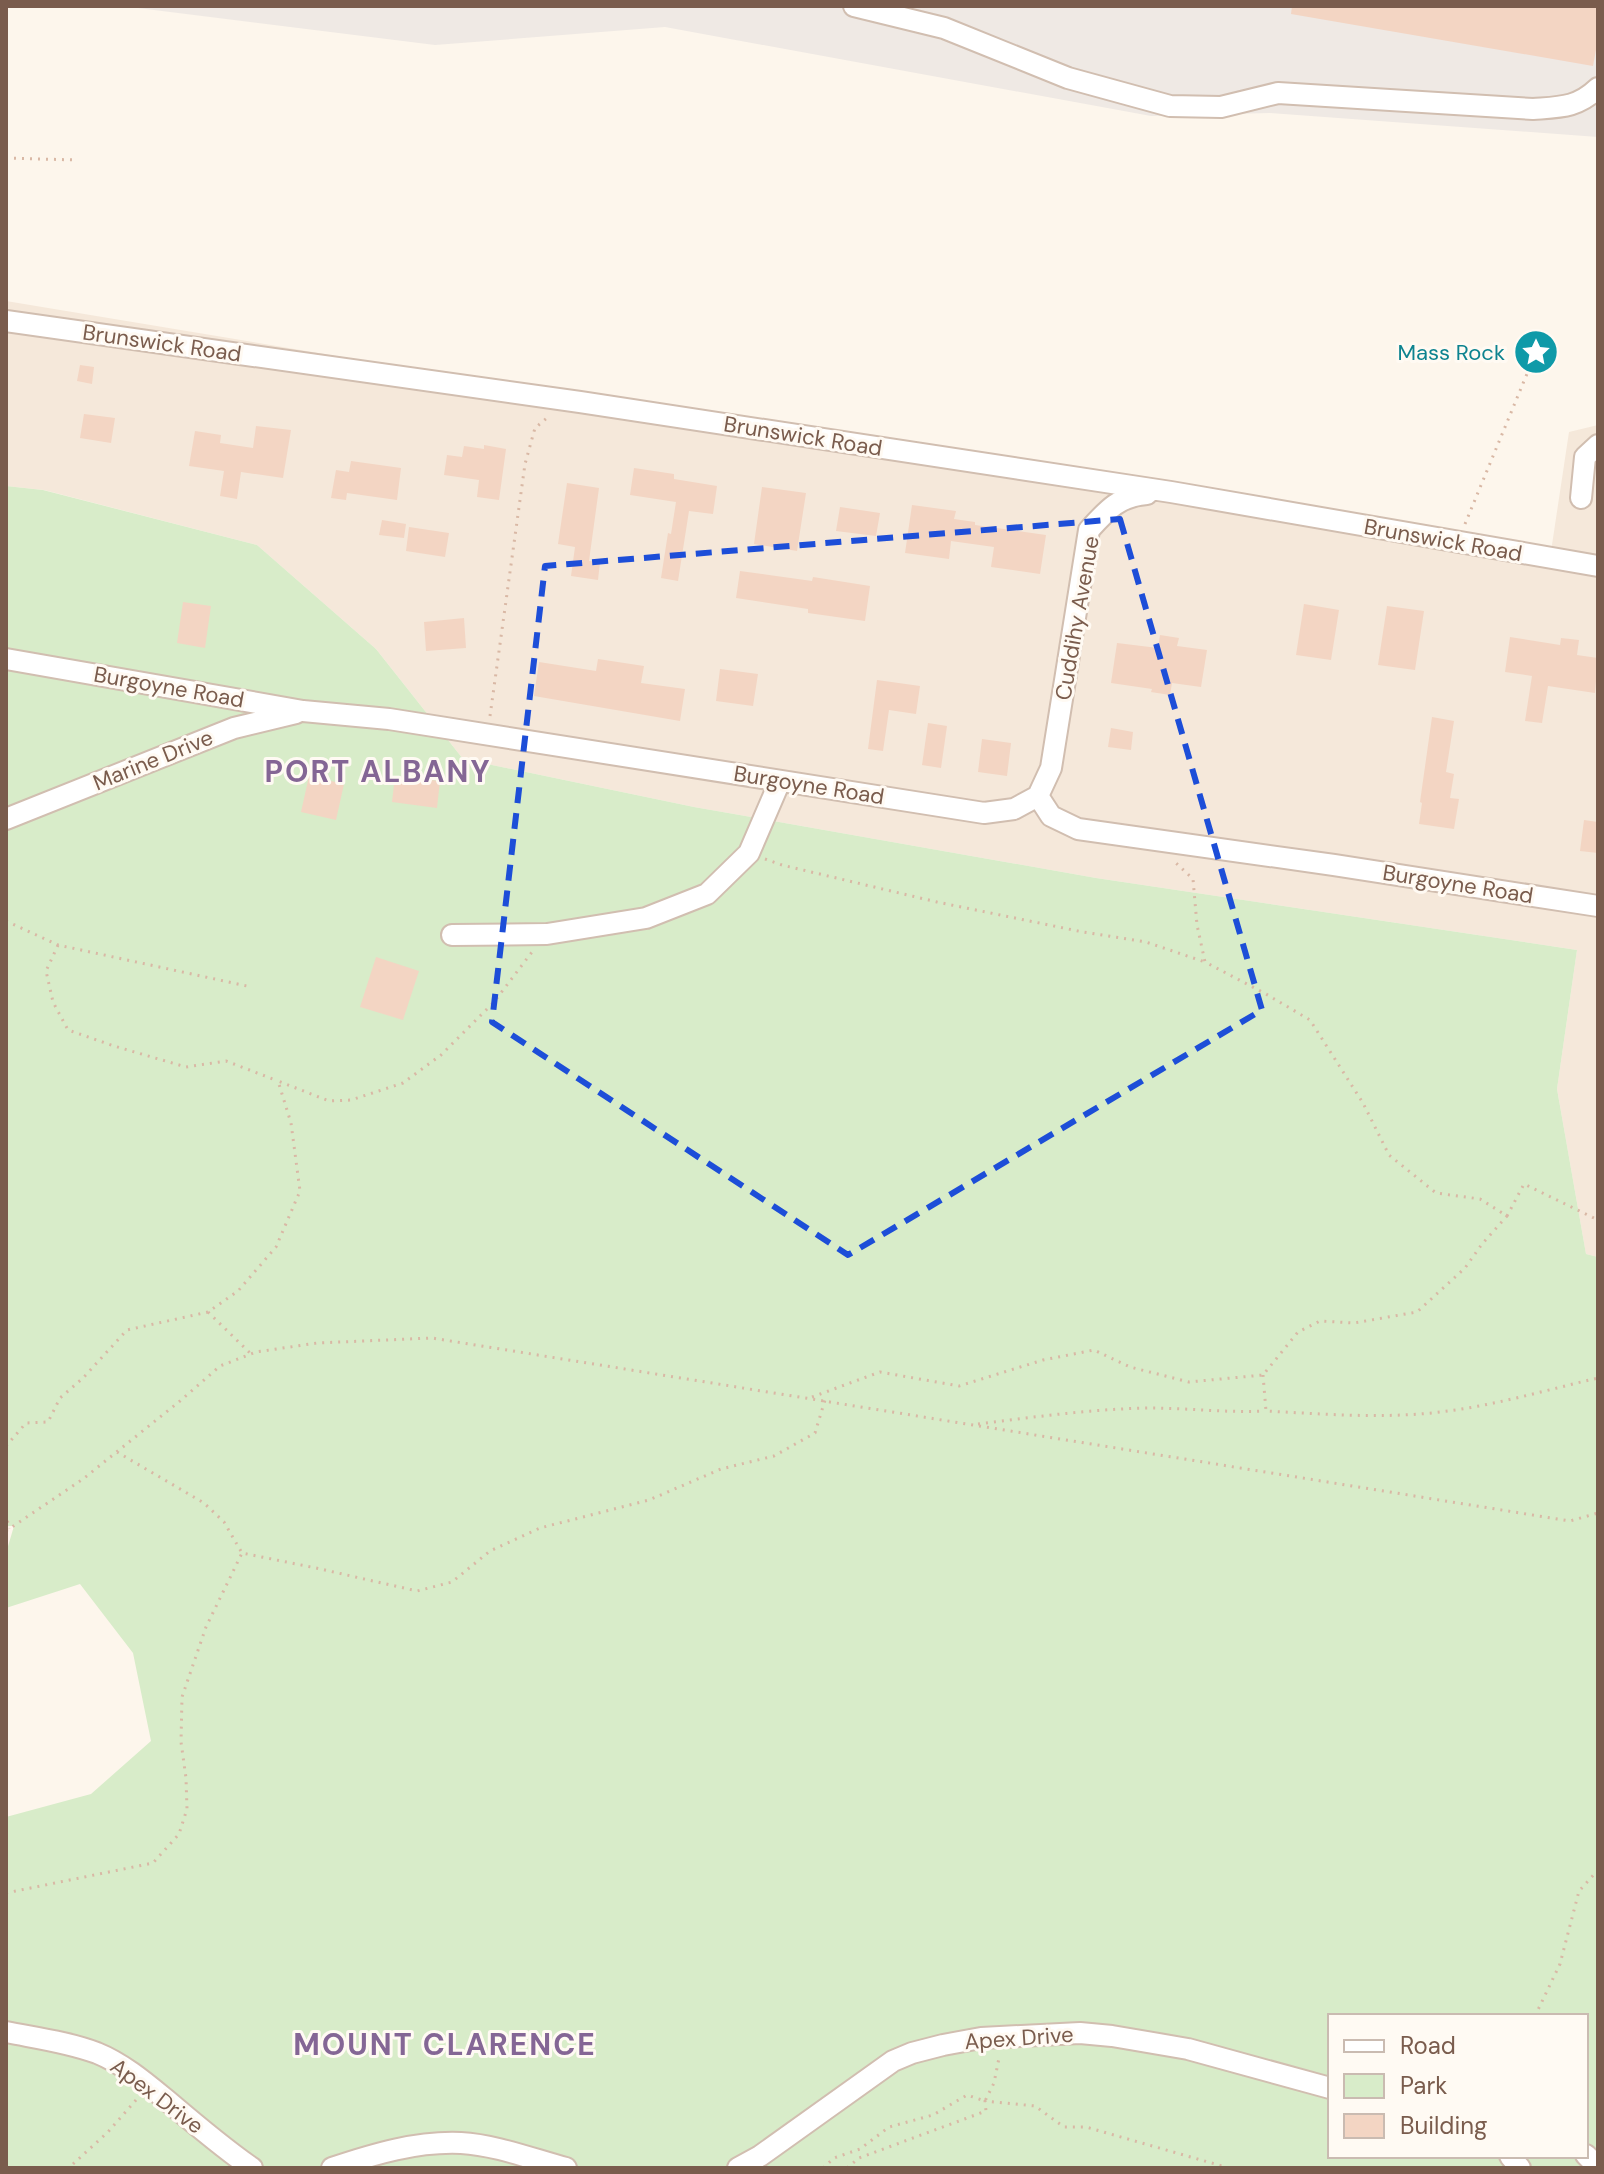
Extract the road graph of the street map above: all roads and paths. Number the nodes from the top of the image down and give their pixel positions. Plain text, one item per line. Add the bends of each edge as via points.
1 (854, 6) edge
2 (1598, 88) edge
3 (6, 158) edge
4 (77, 160) dead end
5 (6, 321) edge
6 (1536, 352) dead end
7 (580, 402) junction
8 (1598, 445) edge
9 (1171, 492) junction
10 (1581, 498) dead end
11 (1463, 532) dead end
12 (1598, 566) edge
13 (6, 659) edge
14 (303, 711) junction
15 (488, 727) dead end
16 (780, 781) junction
17 (1038, 796) junction
18 (6, 819) edge
19 (749, 853) junction
20 (1172, 860) dead end
21 (1598, 906) edge
22 (6, 921) edge
23 (547, 934) junction
24 (452, 935) dead end
25 (58, 945) junction
26 (1205, 962) junction
27 (247, 986) dead end
28 (278, 1081) junction
29 (1507, 1216) junction
30 (1598, 1220) edge
31 (208, 1312) junction
32 (251, 1354) junction
33 (1263, 1375) junction
34 (1598, 1378) edge
35 (808, 1398) junction
36 (825, 1400) junction
37 (1266, 1411) junction
38 (974, 1424) junction
39 (6, 1446) edge
40 (117, 1452) junction
41 (6, 1513) edge
42 (1598, 1513) edge
43 (7, 1530) edge
44 (242, 1553) junction
45 (1598, 1870) edge
46 (6, 1893) edge
47 (1536, 2014) edge
48 (6, 2032) edge
49 (1000, 2038) junction
50 (149, 2086) junction
51 (1328, 2087) edge
52 (985, 2101) junction
53 (73, 2164) dead end
54 (252, 2168) edge
55 (332, 2168) edge
56 (566, 2168) edge
57 (738, 2168) edge
58 (823, 2168) edge
59 (847, 2168) edge
60 (1229, 2168) edge

1 - 2 street via 944,28 1068,78 1170,106 1221,107 1278,93 1533,109 1569,106
3 - 4 path
5 - 7 street, Brunswick Road
6 - 11 path
7 - 9 street, Brunswick Road
7 - 15 path via 556,411 535,428 525,464
8 - 10 street via 1585,457
9 - 12 street, Brunswick Road
9 - 17 street, Cuddihy Avenue via 1132,495 1109,508 1089,530 1051,768
13 - 14 street, Burgoyne Road
14 - 16 street, Burgoyne Road via 403,721
14 - 18 street, Marine Drive via 234,728
16 - 17 street, Burgoyne Road via 984,813 1014,809
16 - 19 street
17 - 21 street, Burgoyne Road via 1051,816 1078,829
19 - 23 street via 707,894 683,904 646,918
19 - 26 path via 937,902 1146,942
20 - 26 path via 1193,879
22 - 25 path
23 - 24 street
23 - 28 path via 494,1002 441,1055 403,1083 351,1100 329,1101
25 - 27 path
25 - 28 path via 46,971 53,1002 68,1030 186,1067 226,1061
26 - 29 path via 1310,1020 1389,1155 1436,1193 1480,1199
28 - 31 path via 291,1123 300,1191 276,1247 238,1291
29 - 30 path via 1524,1184
29 - 33 path via 1465,1268 1417,1312 1354,1323 1320,1321 1298,1332
31 - 32 path
31 - 39 path via 127,1330 60,1398 48,1422 26,1423
32 - 35 path via 317,1343 432,1338
32 - 40 path via 220,1366
33 - 35 path via 1189,1382 1130,1367 1094,1350 959,1386 880,1372
33 - 37 path
34 - 37 path via 1439,1412
35 - 36 path
36 - 38 path
36 - 44 path via 815,1433 774,1456 721,1469 649,1500 540,1528 490,1551 452,1582 417,1591
37 - 38 path via 1135,1409
38 - 42 path via 1570,1521
40 - 43 path
40 - 44 path via 204,1503 224,1522
41 - 43 path
44 - 46 path via 206,1627 182,1697 187,1809 179,1834 153,1863
45 - 47 path via 1579,1891 1560,1964
48 - 50 street, Apex Drive via 98,2054
49 - 51 street, Apex Drive via 1112,2036 1188,2049
49 - 52 path via 994,2083
49 - 57 street, Apex Drive via 943,2045 893,2061
50 - 53 path
50 - 54 street, Apex Drive
52 - 58 path via 967,2095 933,2115 889,2127
52 - 59 path via 986,2111 859,2158
52 - 60 path via 1035,2106 1064,2127 1086,2127
55 - 56 street via 437,2143 494,2149

